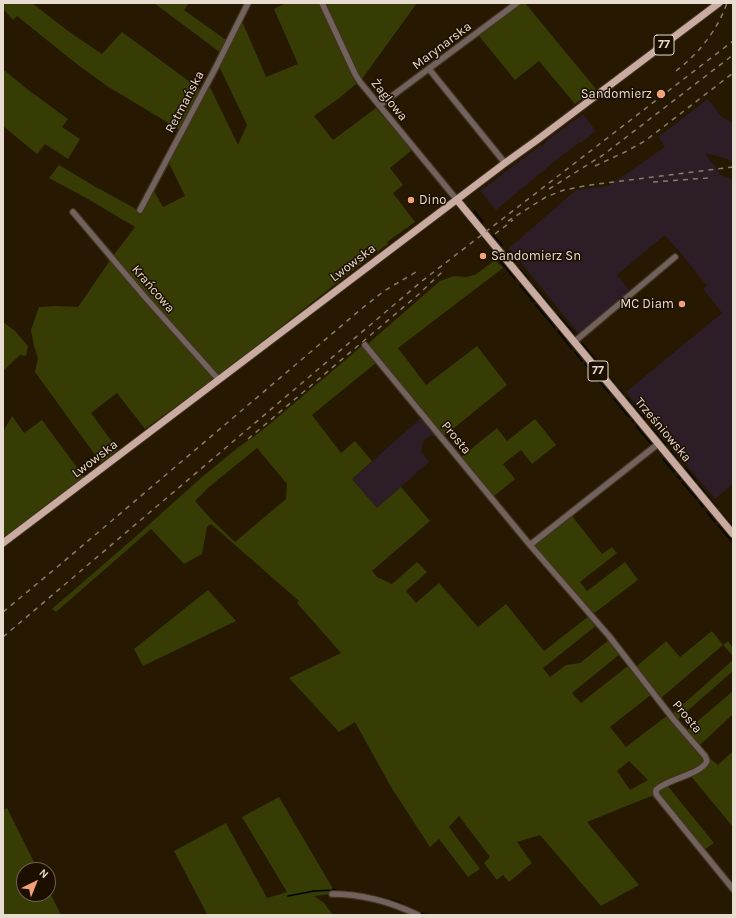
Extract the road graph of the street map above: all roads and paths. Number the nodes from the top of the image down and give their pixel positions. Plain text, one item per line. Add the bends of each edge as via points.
1 (248, 3) edge
2 (322, 3) edge
3 (517, 3) edge
4 (716, 4) edge
5 (429, 69) junction
6 (380, 105) junction
7 (505, 163) junction
8 (457, 200) junction
9 (140, 210) dead end
10 (73, 212) dead end
11 (675, 257) dead end
12 (574, 342) junction
13 (365, 345) dead end
14 (219, 380) junction
15 (658, 444) junction
16 (733, 534) edge
17 (3, 543) edge
18 (530, 544) junction
19 (733, 889) edge
20 (332, 894) dead end
21 (418, 915) edge

1 - 9 street, Retmańska
2 - 6 street, Żaglowa via 355,74
3 - 5 street, Marynarska
4 - 7 main road, Lwowska / 77
5 - 6 street, Marynarska
5 - 7 street
6 - 8 street, Żaglowa
7 - 8 main road, Lwowska / 77
8 - 12 main road, Trześniowska / 77
8 - 14 main road, Lwowska
10 - 14 street, Krańcowa
11 - 12 street
12 - 15 main road, Trześniowska / 77
13 - 18 street, Prosta
14 - 17 main road, Lwowska
15 - 16 main road, Trześniowska / 77
15 - 18 street
18 - 19 street, Prosta via 609,636 674,720 706,756 704,766 659,787 656,794
20 - 21 street via 378,900

